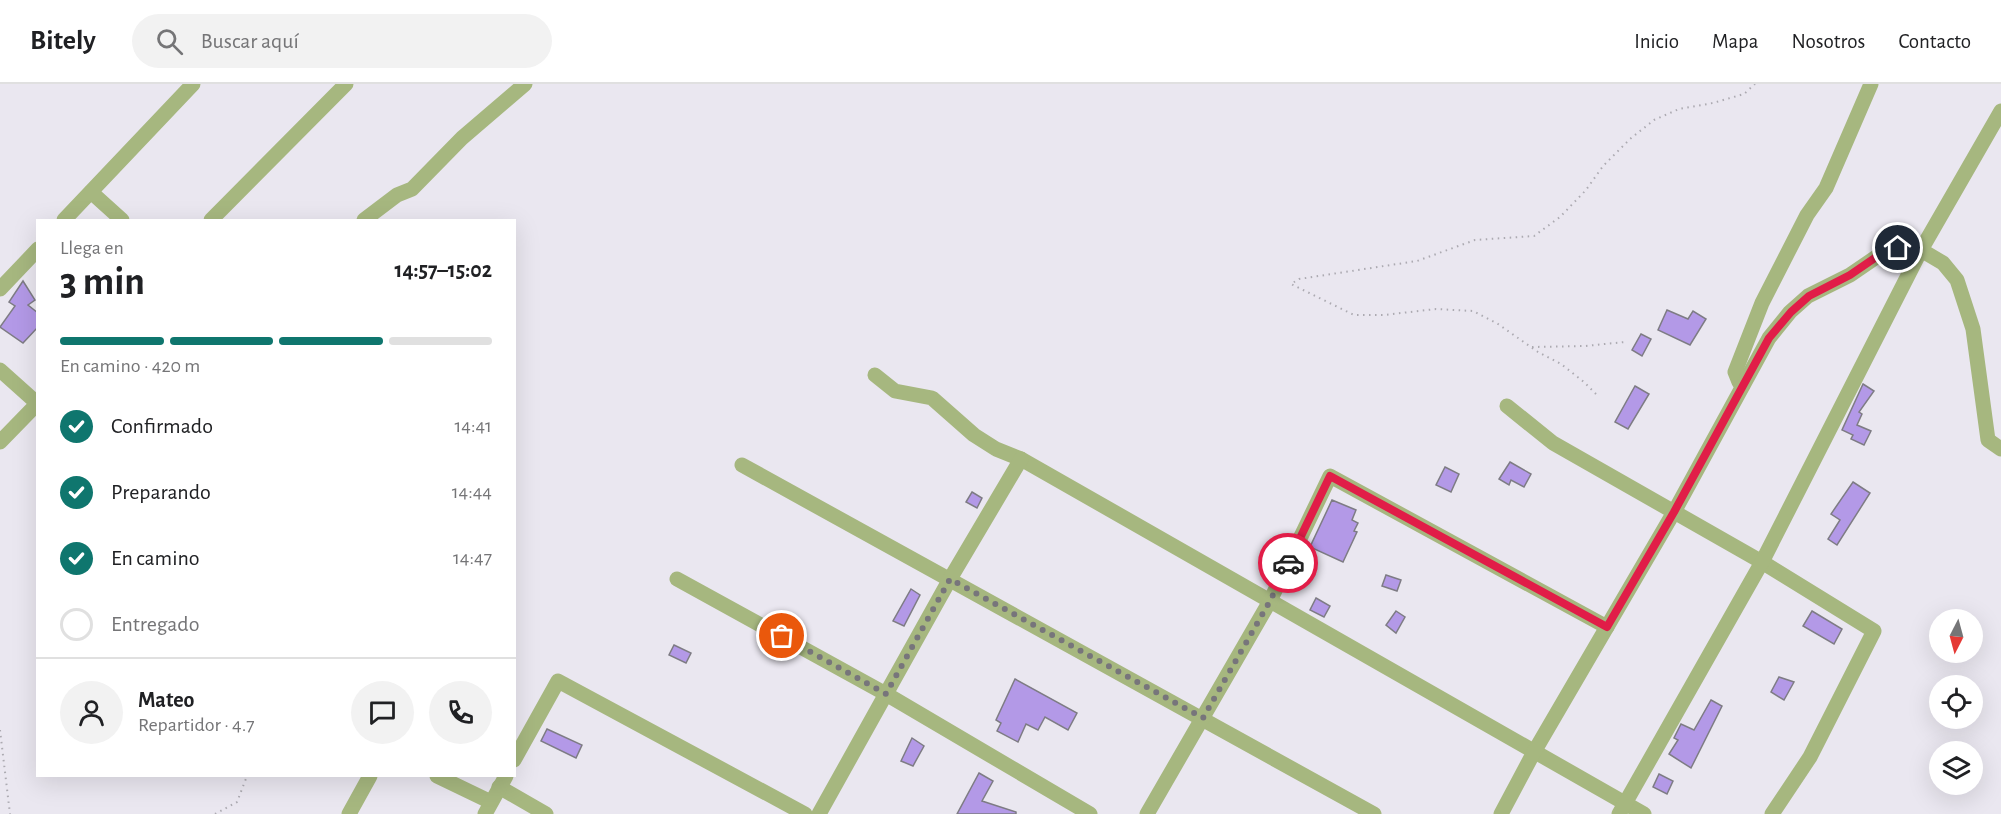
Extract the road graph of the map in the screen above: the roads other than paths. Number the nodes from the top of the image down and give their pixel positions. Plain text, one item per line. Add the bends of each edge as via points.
1 (193, 84) edge
2 (346, 84) edge
3 (525, 84) edge
4 (1870, 84) edge
5 (2001, 111) edge
6 (91, 192) junction
7 (65, 219) edge
8 (121, 219) edge
9 (212, 219) edge
10 (365, 219) edge
11 (1921, 250) junction
12 (36, 251) edge
13 (0, 289) edge
14 (0, 369) edge
15 (875, 375) dead end
16 (1743, 386) junction
17 (36, 402) edge
18 (36, 404) edge
19 (1507, 406) dead end
20 (0, 442) edge
21 (2001, 449) edge
22 (1021, 459) junction
23 (742, 465) dead end
24 (1674, 512) junction
25 (1762, 562) junction
26 (677, 579) dead end
27 (950, 579) junction
28 (1270, 601) junction
29 (1607, 627) junction
30 (886, 694) junction
31 (1203, 718) junction
32 (1534, 752) junction
33 (516, 756) edge
34 (369, 777) edge
35 (439, 777) edge
36 (503, 781) edge
37 (488, 808) edge
38 (1622, 808) edge
39 (349, 814) edge
40 (546, 814) edge
41 (805, 814) edge
42 (819, 814) edge
43 (1090, 814) edge
44 (1147, 814) edge
45 (1374, 814) edge
46 (1501, 814) edge
47 (1644, 814) edge
48 (1772, 814) edge

1 - 6 street
2 - 9 street
3 - 10 street via 462,138 412,189 396,195
4 - 16 street via 1826,188 1806,215 1762,303 1735,372
5 - 11 street
6 - 7 street
6 - 8 street
11 - 16 street via 1885,251 1809,296 1769,338
11 - 21 street via 1943,263 1957,280 1973,329 1988,440
11 - 25 street
12 - 13 street
14 - 17 street
15 - 22 street via 896,391 932,398 974,435
16 - 24 street
18 - 20 street
19 - 24 street via 1553,443
22 - 27 street
22 - 28 street
23 - 27 street
24 - 25 street
24 - 29 street
25 - 38 street
25 - 48 street via 1874,631 1810,757
26 - 30 street
27 - 30 street
27 - 31 street
28 - 29 street via 1330,476
28 - 31 street
28 - 32 street
29 - 32 street
30 - 42 street
30 - 43 street
31 - 44 street
31 - 45 street
32 - 38 street
32 - 46 street
33 - 41 street via 558,681
34 - 39 street
35 - 37 street
36 - 37 street
36 - 40 street
38 - 47 street

